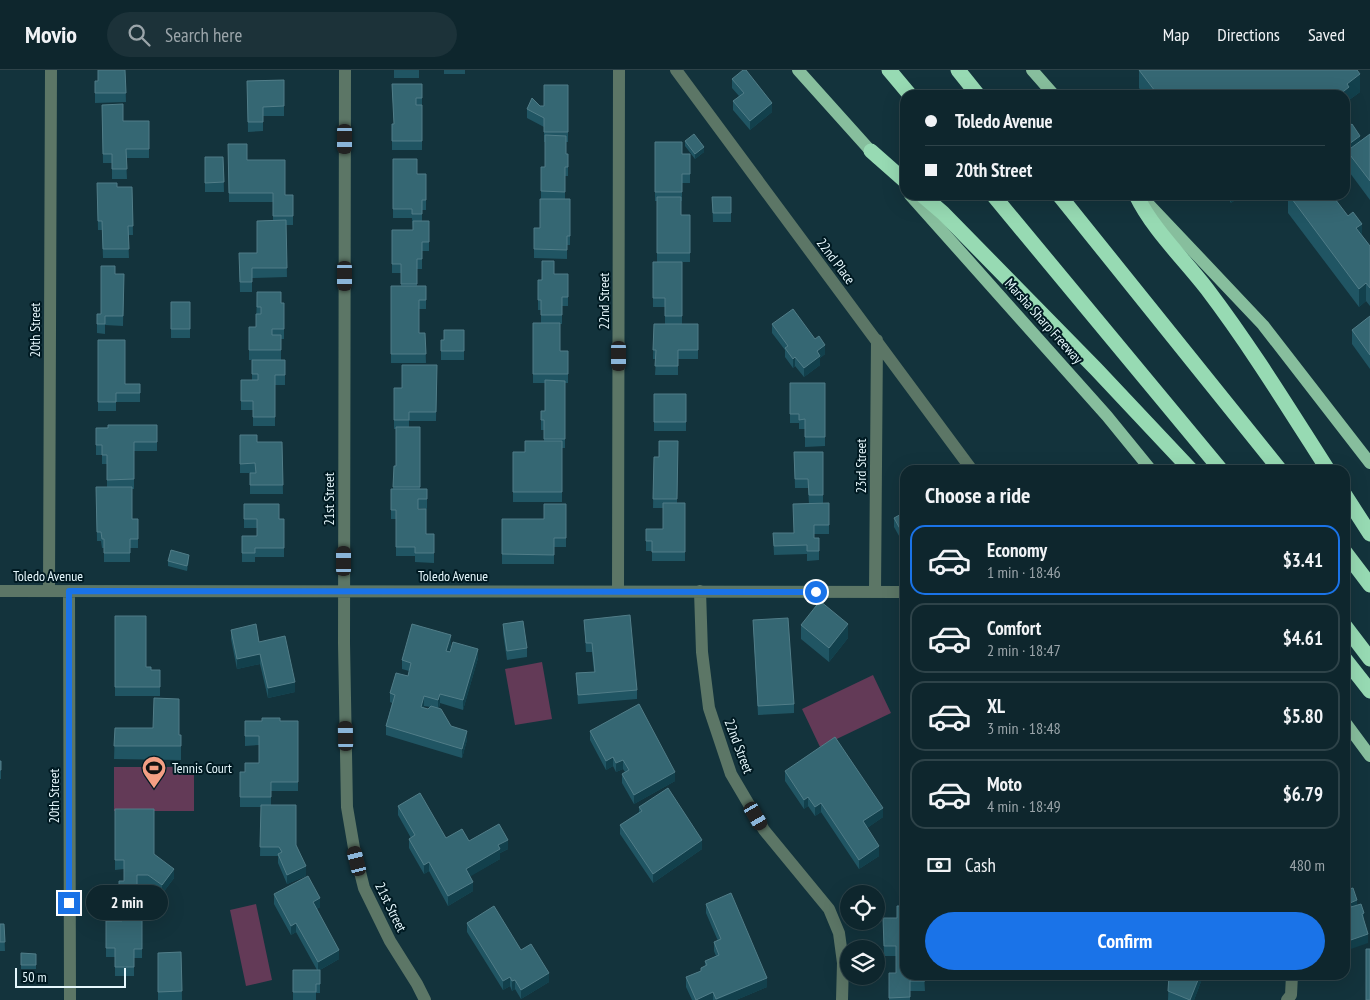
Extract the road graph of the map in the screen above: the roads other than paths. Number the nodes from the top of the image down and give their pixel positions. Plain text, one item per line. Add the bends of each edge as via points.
1 (51, 70) edge
2 (345, 70) edge
3 (619, 70) edge
4 (676, 70) edge
5 (798, 70) edge
6 (889, 70) edge
7 (958, 70) edge
8 (1032, 70) edge
9 (906, 90) edge
10 (974, 90) edge
11 (1050, 90) edge
12 (871, 152) junction
13 (900, 176) edge
14 (900, 184) edge
15 (914, 200) edge
16 (928, 200) edge
17 (997, 200) edge
18 (1063, 200) edge
19 (1139, 200) edge
20 (1145, 200) edge
21 (877, 340) junction
22 (1368, 454) edge
23 (968, 465) edge
24 (1147, 465) edge
25 (1186, 465) edge
26 (1217, 465) edge
27 (1276, 465) edge
28 (1325, 465) edge
29 (1350, 503) edge
30 (1370, 534) edge
31 (1350, 559) edge
32 (1370, 585) edge
33 (0, 591) edge
34 (49, 591) junction
35 (69, 591) junction
36 (344, 591) junction
37 (618, 591) junction
38 (700, 591) junction
39 (875, 592) junction
40 (900, 592) edge
41 (1350, 633) edge
42 (1370, 659) edge
43 (1350, 665) edge
44 (1370, 691) edge
45 (1350, 729) edge
46 (1370, 756) edge
47 (1292, 980) edge
48 (70, 1000) edge
49 (425, 1000) edge
50 (842, 1000) edge
51 (1287, 1000) edge

1 - 34 street, 20th Street
2 - 36 street, 21st Street
3 - 37 street, 22nd Street
4 - 21 street, 22nd Place
5 - 12 main road
6 - 9 highway
7 - 10 highway
8 - 11 main road
12 - 13 highway
12 - 14 main road
15 - 24 main road, Marsha Sharp Freeway
16 - 25 highway
17 - 26 highway
18 - 27 highway
19 - 28 highway via 1244,341
20 - 22 main road via 1263,325
21 - 23 street, 22nd Place
21 - 39 street, 23rd Street
29 - 30 highway
31 - 32 highway
33 - 34 street, Toledo Avenue
34 - 35 street, Toledo Avenue
35 - 36 street, Toledo Avenue
35 - 48 street, 20th Street
36 - 37 street, Toledo Avenue
36 - 49 street, 21st Street via 346,807 354,848 364,888
37 - 38 street, Toledo Avenue
38 - 39 street, Toledo Avenue
38 - 50 street, 22nd Street via 702,652 709,708 732,774 764,830 829,909 839,933 843,964
39 - 40 street, Toledo Avenue
41 - 42 highway
43 - 44 highway
45 - 46 main road
47 - 51 street via 1291,995

